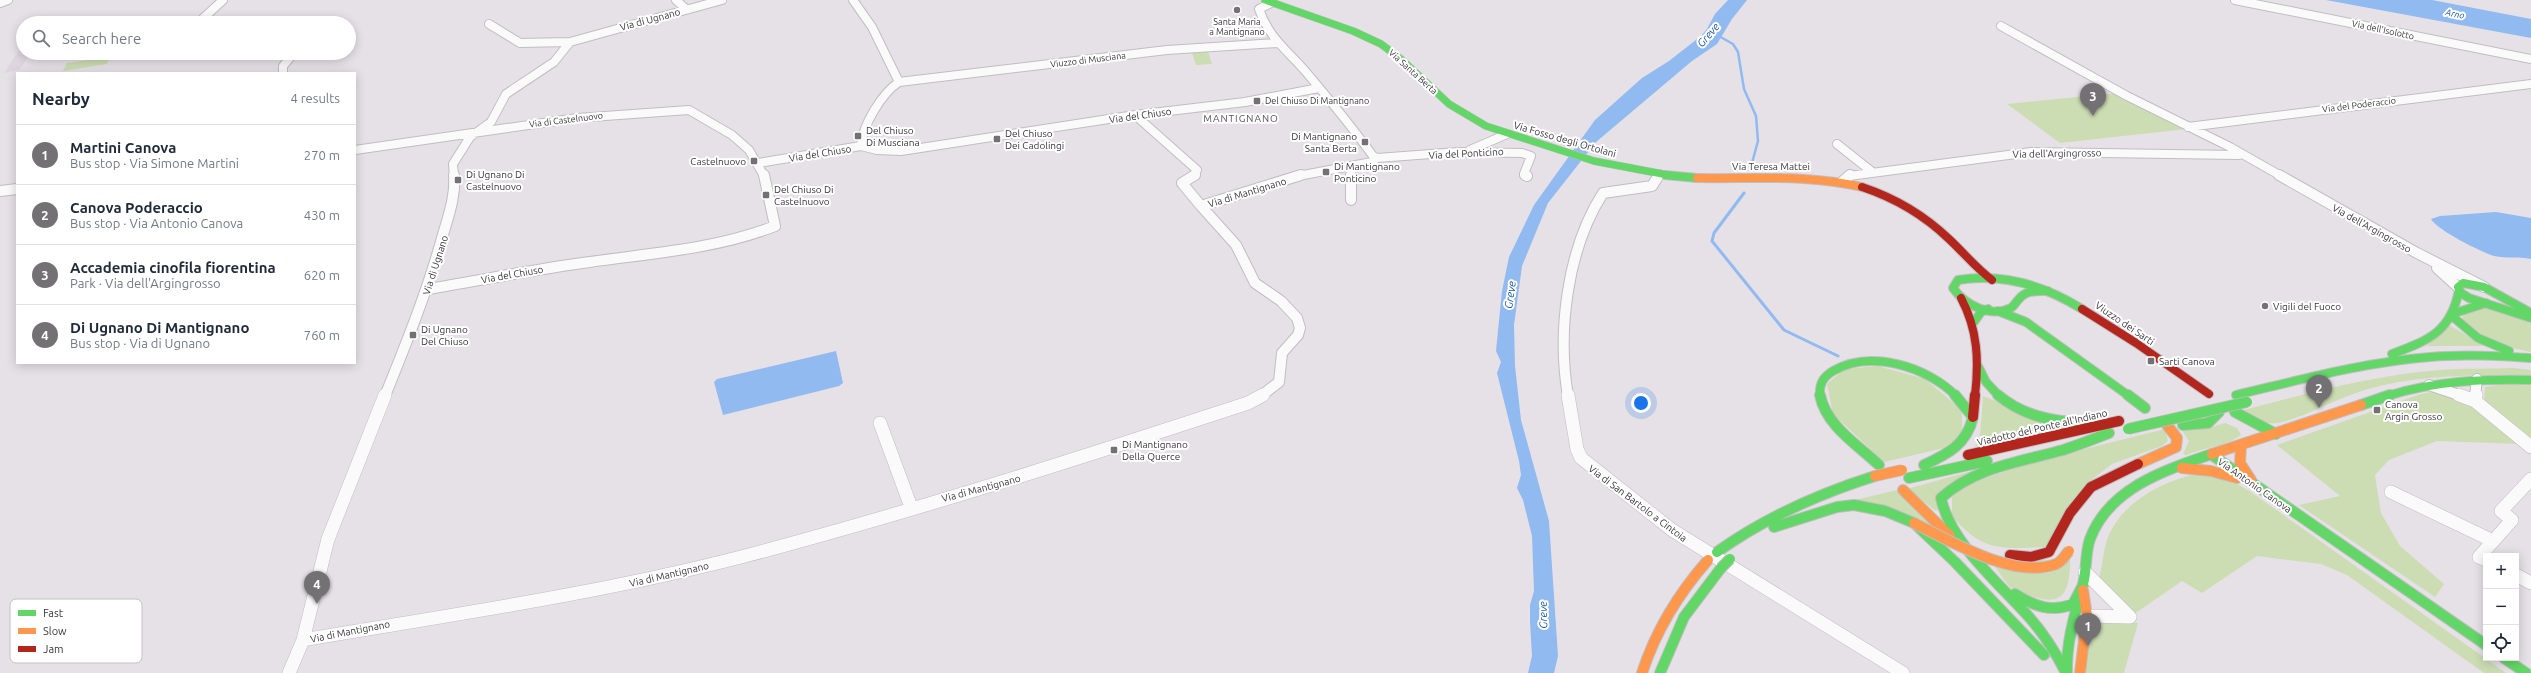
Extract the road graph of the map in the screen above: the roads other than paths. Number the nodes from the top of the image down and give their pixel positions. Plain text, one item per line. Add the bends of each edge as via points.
1 (8, 0) edge
2 (223, 0) edge
3 (676, 0) edge
4 (722, 0) edge
5 (853, 0) edge
6 (2235, 0) edge
7 (1268, 1) edge
8 (0, 3) edge
9 (686, 9) junction
10 (206, 16) edge
11 (489, 24) dead end
12 (2002, 26) dead end
13 (570, 42) junction
14 (1277, 43) junction
15 (2531, 59) edge
16 (288, 60) edge
17 (283, 72) edge
18 (899, 82) junction
19 (2531, 84) edge
20 (1319, 88) junction
21 (1135, 115) junction
22 (2188, 127) junction
23 (476, 133) junction
24 (1507, 134) junction
25 (1837, 144) dead end
26 (861, 146) junction
27 (356, 150) edge
28 (1467, 151) junction
29 (2244, 156) junction
30 (1377, 158) junction
31 (758, 163) junction
32 (1351, 166) junction
33 (1871, 171) junction
34 (1659, 175) junction
35 (1527, 176) dead end
36 (1843, 181) junction
37 (16, 189) edge
38 (0, 192) edge
39 (1351, 200) dead end
40 (1201, 206) junction
41 (1958, 249) junction
42 (2417, 253) junction
43 (1962, 278) junction
44 (1993, 280) junction
45 (2484, 287) junction
46 (2458, 288) junction
47 (428, 289) junction
48 (2048, 291) junction
49 (1961, 298) junction
50 (2507, 299) junction
51 (2017, 301) junction
52 (2489, 303) junction
53 (2531, 308) edge
54 (1991, 310) junction
55 (2531, 313) edge
56 (2454, 315) junction
57 (2531, 318) edge
58 (1974, 322) junction
59 (2026, 322) junction
60 (2531, 354) edge
61 (2531, 358) edge
62 (2531, 365) edge
63 (1978, 366) junction
64 (2356, 367) junction
65 (2477, 379) junction
66 (2531, 380) edge
67 (2429, 385) junction
68 (2207, 394) dead end
69 (2476, 401) junction
70 (2145, 408) dead end
71 (2219, 412) dead end
72 (1973, 417) junction
73 (880, 423) dead end
74 (2107, 423) junction
75 (2108, 433) junction
76 (2276, 434) junction
77 (2260, 439) junction
78 (2241, 446) junction
79 (2531, 447) edge
80 (2212, 455) junction
81 (1879, 465) dead end
82 (1924, 465) junction
83 (2174, 468) junction
84 (2114, 475) junction
85 (2531, 480) edge
86 (1897, 481) dead end
87 (2255, 485) junction
88 (1903, 490) dead end
89 (1860, 492) dead end
90 (2392, 492) dead end
91 (911, 507) junction
92 (2087, 507) dead end
93 (1914, 523) junction
94 (1774, 527) junction
95 (1958, 532) junction
96 (2071, 540) dead end
97 (2493, 541) junction
98 (1750, 543) dead end
99 (1740, 550) dead end
100 (1968, 552) junction
101 (2483, 559) edge
102 (1728, 565) junction
103 (2519, 577) edge
104 (2084, 579) junction
105 (2531, 583) edge
106 (2000, 584) junction
107 (2087, 616) junction
108 (303, 640) junction
109 (2483, 643) edge
110 (2508, 661) edge
111 (289, 673) edge
112 (1642, 673) edge
113 (1660, 673) edge
114 (1903, 673) edge
115 (2056, 673) edge
116 (2067, 673) edge
117 (2080, 673) edge
118 (2526, 673) edge

1 - 8 street
2 - 10 street
3 - 9 street
4 - 9 street, Via di Ugnano
5 - 18 street via 872,27
6 - 15 street, Via dell'Isolotto
7 - 14 street via 1258,10
7 - 24 main road, Via Santa Berta via 1382,45 1456,110
9 - 13 street, Via di Ugnano
11 - 13 street via 520,43
12 - 22 street, Via dell'Argingrosso
13 - 23 street, Via di Ugnano via 554,62 506,94 490,123
14 - 18 street, Viuzzo di Musciana via 1167,50
14 - 20 street
16 - 17 street via 283,66
18 - 26 street via 890,88 862,132
19 - 22 street, Via del Poderaccio
20 - 21 street, Via del Chiuso via 1245,102
20 - 30 street
21 - 26 street, Via del Chiuso via 901,151
21 - 40 street via 1196,170 1196,175 1182,183
22 - 29 street, Via dell'Argingrosso
23 - 27 street, Via di Castelnuovo
23 - 31 street, Via di Castelnuovo via 577,118 689,110 744,144
23 - 47 street, Via di Ugnano via 464,146 453,167 455,186 451,207
24 - 28 street, Via Fosso degli Ortolani
24 - 34 main road, Via Fosso degli Ortolani
25 - 33 street
26 - 31 street, Via del Chiuso
28 - 30 street, Via del Ponticino
28 - 35 street, Via del Ponticino via 1528,153 1531,159 1524,174
29 - 33 street, Via dell'Argingrosso via 2221,153 2031,152
29 - 42 street, Via dell'Argingrosso
30 - 32 street, Via di Mantignano via 1372,162
31 - 47 street, Via del Chiuso via 766,183 775,223 772,228 680,251 589,262
32 - 39 street
32 - 40 street, Via di Mantignano via 1301,175
33 - 36 street, Via dell'Argingrosso via 1851,174
34 - 36 main road, Via Teresa Mattei via 1696,178 1804,176
34 - 102 street, Via di San Bartolo a Cintoia via 1652,186 1603,193 1579,246 1563,319 1563,364 1570,415 1577,449 1585,462 1672,530
36 - 41 main road, Via Teresa Mattei via 1905,206 1933,226
37 - 38 street
40 - 91 street, Via di Mantignano via 1236,245 1255,283 1281,300 1298,318 1298,335 1282,354 1279,382 1274,388 1248,403 1184,425 1007,482
41 - 43 main road via 1963,269
41 - 44 main road, Via Teresa Mattei via 1978,270
42 - 45 street, Via dell'Argingrosso
42 - 46 street, Via dell'Argingrosso
43 - 44 main road, Viuzzo dei Sarti via 1979,277
43 - 49 main road via 1955,282 1953,288
44 - 48 main road, Viuzzo dei Sarti
44 - 51 main road via 2011,289
45 - 46 main road, Via dell'Argingrosso via 2463,283
45 - 50 main road, Via dell'Argingrosso
46 - 52 main road, Via dell'Argingrosso via 2469,298
46 - 56 main road
47 - 108 street, Via di Ugnano via 328,539
48 - 51 main road via 2027,293
48 - 68 main road, Viuzzo dei Sarti via 2074,303
49 - 54 main road
49 - 58 main road
50 - 52 main road
50 - 53 street
50 - 55 main road, Via dell'Argingrosso
51 - 54 main road via 2006,309
51 - 59 main road
52 - 56 main road via 2472,306
52 - 57 main road, Via dell'Argingrosso
54 - 58 main road via 1981,312
54 - 59 main road
56 - 60 main road via 2462,327 2480,340 2502,349
56 - 64 main road via 2440,330 2419,343
58 - 63 main road
59 - 70 main road
61 - 64 main road, Viadotto del Ponte all'Indiano via 2432,357
62 - 75 main road, Viadotto del Ponte all'Indiano, bridge via 2474,363 2413,367
63 - 72 main road
63 - 74 main road via 1987,386 2018,409 2063,422
64 - 74 main road, Viadotto del Ponte all'Indiano
65 - 66 main road, Via Antonio Canova
65 - 67 main road, Via Antonio Canova
65 - 69 street
67 - 69 street
67 - 76 main road, Via Antonio Canova via 2390,395
69 - 79 street
71 - 84 main road via 2206,424 2167,425 2177,438 2176,447
72 - 81 main road via 1959,398 1947,388 1914,371 1875,363 1852,364 1837,368 1821,384 1819,390 1823,406
72 - 82 main road via 1972,431 1966,442
73 - 91 street
74 - 82 main road, Viadotto del Ponte all'Indiano
75 - 86 main road, Viadotto del Ponte all'Indiano
75 - 95 main road via 2070,448 1975,476 1952,486 1940,500 1945,515
76 - 77 main road, Via Antonio Canova
76 - 77 main road via 2233,413
77 - 78 main road, Via Antonio Canova
78 - 80 main road, Via Antonio Canova
78 - 87 main road via 2240,463
80 - 83 main road
80 - 87 main road, Via Antonio Canova
82 - 112 main road, Viadotto del Ponte all'Indiano, bridge via 1838,486 1779,509 1739,534 1708,560 1680,591 1657,629
83 - 87 main road via 2211,471
83 - 104 main road via 2137,484 2110,505 2090,539
84 - 92 main road
84 - 95 main road via 2084,493 2070,513 2052,549 2044,554 2024,557 2003,553 1976,543
85 - 97 street via 2501,511 2512,520
87 - 109 main road, Via Antonio Canova
88 - 100 main road
89 - 94 main road via 1809,509
90 - 97 street
91 - 108 street, Via di Mantignano via 740,557 636,582
93 - 94 main road via 1885,511 1854,506 1837,508
93 - 96 main road, bridge via 2015,566 2048,566 2063,560 2069,551
93 - 115 main road via 2033,642
94 - 98 main road
95 - 100 main road
97 - 101 street via 2479,557
99 - 102 main road
100 - 106 main road
102 - 113 main road via 1704,587 1683,617
102 - 114 street, Via di San Bartolo a Cintoia
103 - 105 street
104 - 106 main road via 2073,604 2053,609 2031,604
104 - 107 main road
104 - 107 street via 2130,617
104 - 116 main road via 2071,625
106 - 116 main road via 2048,638
107 - 117 main road
108 - 111 street, Via di Ugnano
110 - 118 main road

